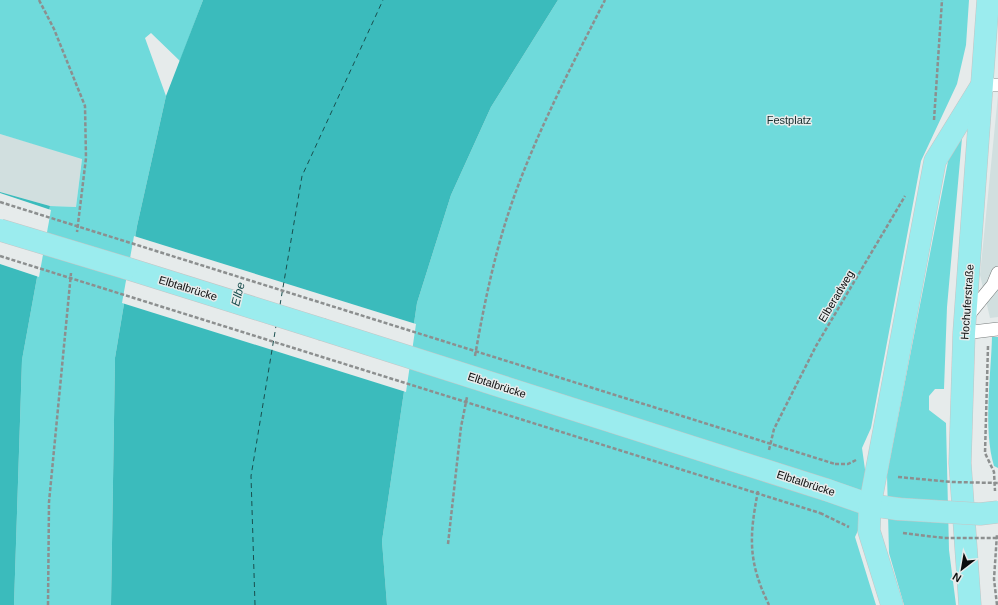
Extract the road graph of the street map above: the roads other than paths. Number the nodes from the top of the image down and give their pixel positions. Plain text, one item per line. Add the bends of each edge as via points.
1 (988, 0) edge
2 (990, 85) edge
3 (0, 230) edge
4 (998, 273) edge
5 (965, 326) junction
6 (993, 329) edge
7 (870, 504) junction
8 (996, 512) edge
9 (892, 605) edge
10 (970, 605) edge

1 - 2 main road, Hochuferstraße
2 - 5 main road, Hochuferstraße
2 - 7 main road via 935,161
3 - 7 main road, Elbtalbrücke, bridge via 314,326
4 - 5 lane via 993,285
5 - 6 lane
5 - 10 main road, Hochuferstraße via 960,463
7 - 8 main road, Elbtalbrücke, bridge via 898,509 980,514
7 - 9 main road via 869,531

